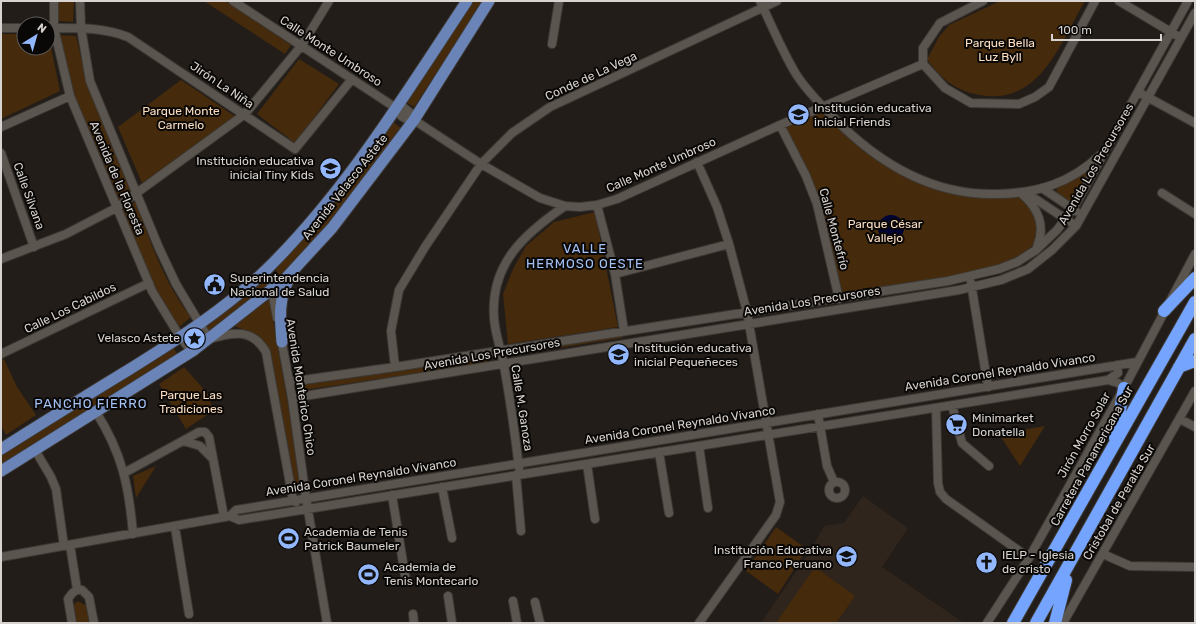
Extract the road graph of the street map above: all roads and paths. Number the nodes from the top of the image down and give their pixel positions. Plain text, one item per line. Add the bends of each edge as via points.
1 (54, 1) edge
2 (80, 1) edge
3 (233, 1) edge
4 (329, 1) edge
5 (466, 1) edge
6 (489, 1) edge
7 (558, 1) edge
8 (777, 1) edge
9 (983, 1) edge
10 (1095, 1) edge
11 (1119, 1) edge
12 (1188, 1) edge
13 (761, 4) edge
14 (1195, 13) edge
15 (52, 16) edge
16 (1, 28) edge
17 (16, 28) edge
18 (56, 28) edge
19 (81, 28) junction
20 (1171, 32) junction
21 (1181, 38) junction
22 (552, 44) dead end
23 (302, 45) junction
24 (56, 46) edge
25 (923, 64) junction
26 (352, 79) junction
27 (1138, 92) junction
28 (70, 96) junction
29 (1148, 97) junction
30 (822, 106) junction
31 (396, 108) junction
32 (245, 114) junction
33 (414, 120) junction
34 (1195, 123) edge
35 (780, 125) junction
36 (1, 127) edge
37 (1106, 148) junction
38 (1, 153) edge
39 (697, 162) junction
40 (481, 164) junction
41 (1042, 188) junction
42 (138, 193) junction
43 (1024, 193) junction
44 (1162, 193) dead end
45 (551, 202) junction
46 (597, 205) junction
47 (565, 206) junction
48 (116, 208) junction
49 (1073, 209) junction
50 (554, 214) junction
51 (1195, 214) edge
52 (1082, 215) junction
53 (1066, 220) junction
54 (1076, 226) junction
55 (729, 244) junction
56 (34, 247) junction
57 (1036, 250) junction
58 (1195, 254) edge
59 (1, 259) edge
60 (295, 267) junction
61 (615, 274) junction
62 (260, 275) junction
63 (970, 277) junction
64 (1195, 278) edge
65 (149, 283) junction
66 (972, 288) junction
67 (272, 290) junction
68 (839, 299) junction
69 (1195, 302) edge
70 (1164, 311) junction
71 (747, 312) junction
72 (749, 323) junction
73 (199, 324) junction
74 (624, 331) junction
75 (180, 337) junction
76 (209, 339) junction
77 (1195, 339) edge
78 (282, 342) junction
79 (194, 350) junction
80 (500, 351) junction
81 (1, 354) edge
82 (1195, 361) edge
83 (1137, 362) junction
84 (504, 365) junction
85 (1117, 366) junction
86 (395, 367) junction
87 (1180, 367) junction
88 (1108, 380) junction
89 (289, 382) junction
90 (988, 386) junction
91 (1124, 388) junction
92 (1195, 391) edge
93 (292, 398) junction
94 (952, 405) junction
95 (936, 408) junction
96 (96, 412) junction
97 (818, 414) junction
98 (1180, 419) junction
99 (767, 423) junction
100 (820, 426) junction
101 (1195, 427) edge
102 (769, 435) junction
103 (184, 441) junction
104 (641, 444) junction
105 (699, 446) junction
106 (1113, 448) junction
107 (1, 449) edge
108 (35, 450) junction
109 (659, 452) junction
110 (642, 455) junction
111 (213, 459) junction
112 (518, 463) junction
113 (587, 464) junction
114 (988, 466) dead end
115 (1, 471) edge
116 (124, 473) junction
117 (518, 475) junction
118 (834, 482) dead end
119 (442, 487) junction
120 (392, 495) junction
121 (306, 498) junction
122 (293, 500) junction
123 (708, 508) dead end
124 (308, 509) junction
125 (669, 512) dead end
126 (227, 517) junction
127 (595, 519) dead end
128 (175, 527) junction
129 (521, 531) dead end
130 (134, 534) junction
131 (452, 538) dead end
132 (67, 546) junction
133 (1103, 554) junction
134 (1, 557) edge
135 (1029, 558) junction
136 (1072, 560) junction
137 (1195, 566) edge
138 (406, 581) dead end
139 (78, 590) junction
140 (448, 596) dead end
141 (513, 601) dead end
142 (535, 602) dead end
143 (189, 614) dead end
144 (413, 614) dead end
145 (72, 623) edge
146 (94, 623) edge
147 (327, 623) edge
148 (414, 623) edge
149 (452, 623) edge
150 (517, 623) edge
151 (540, 623) edge
152 (699, 623) edge
153 (987, 623) edge
154 (1013, 623) edge
155 (1036, 623) edge
156 (1055, 623) edge
157 (1063, 623) edge

1 - 15 street, Avenida de la Floresta
2 - 19 street, Avenida de la Floresta
3 - 23 street, Calle Monte Umbroso
4 - 23 street
5 - 31 main road, Avenida Velasco Astete
6 - 33 main road, Avenida Velasco Astete
7 - 22 street
8 - 13 street, Conde de La Vega
9 - 25 street via 940,24 924,48
10 - 25 street via 1048,87 1035,97 1019,104 971,103 946,88
11 - 20 street
12 - 20 street, Avenida Los Precursores
13 - 30 street via 797,76
13 - 40 street, Conde de La Vega via 550,107 512,133
14 - 21 street, Avenida Los Precursores
16 - 17 street
18 - 19 street, Jirón La Niña
19 - 32 street, Jirón La Niña via 111,30 128,37
19 - 42 street, Avenida de la Floresta via 90,81
20 - 21 street
20 - 27 street, Avenida Los Precursores
21 - 29 street, Avenida Los Precursores
23 - 26 street, Calle Monte Umbroso
23 - 32 street
24 - 28 street, Avenida de la Floresta
25 - 30 street, Calle Monte Umbroso
26 - 31 street, Calle Monte Umbroso
26 - 32 street, Jirón La Niña via 295,149
27 - 29 street
27 - 37 street, Avenida Los Precursores
28 - 36 street
28 - 48 street, Avenida de la Floresta
29 - 34 street
29 - 52 street, Avenida Los Precursores
30 - 35 street, Calle Monte Umbroso
30 - 43 street via 859,143 906,174 931,185 967,193
31 - 33 street, Calle Monte Umbroso via 398,114 408,120
31 - 62 main road, Avenida Velasco Astete via 317,217
32 - 42 street
33 - 40 street, Calle Monte Umbroso
33 - 60 main road, Avenida Velasco Astete via 332,228
35 - 39 street, Calle Monte Umbroso
35 - 68 street, Calle Montefrío via 806,176 816,204
37 - 41 street via 1090,164 1058,183
37 - 49 street, Avenida Los Precursores
38 - 56 street, Calle Silvana
39 - 46 street, Calle Monte Umbroso via 617,199
39 - 55 street via 717,207
40 - 45 street, Calle Monte Umbroso
40 - 86 street, Conde de La Vega via 399,290 391,331
41 - 43 street
41 - 49 street
42 - 48 street
42 - 73 street, Avenida de la Floresta via 166,263
43 - 53 street
43 - 57 street via 1039,217 1042,233
44 - 51 street
45 - 47 street, Calle Monte Umbroso
45 - 50 street
46 - 47 street, Calle Monte Umbroso
46 - 61 street
47 - 50 street, Calle M. Ganoza
48 - 56 street via 66,234
48 - 65 street, Avenida de la Floresta
49 - 52 street
49 - 53 street, Avenida Los Precursores
50 - 80 street, Calle M. Ganoza via 523,238 506,261 497,283 494,317
52 - 54 street, Avenida Los Precursores
53 - 54 street
53 - 57 street, Avenida Los Precursores
54 - 66 street, Avenida Los Precursores via 1052,250 1028,268 1001,280
55 - 61 street
55 - 71 street
56 - 59 street
57 - 63 street, Avenida Los Precursores via 1005,266
58 - 70 street, Jirón Morro Solar
60 - 67 main road, Avenida Velasco Astete
60 - 78 main road via 281,297
61 - 74 street
62 - 67 street, Avenida Monterico Chico via 270,281
62 - 73 main road, Avenida Velasco Astete
63 - 66 street
63 - 68 street, Avenida Los Precursores
64 - 70 highway
65 - 75 street, Avenida de la Floresta
65 - 81 street, Calle Los Cabildos
66 - 72 street, Avenida Los Precursores
66 - 90 street
67 - 76 main road, Avenida Velasco Astete
67 - 78 street, Avenida Monterico Chico
68 - 71 street, Avenida Los Precursores
69 - 106 highway, Carretera Panamericana Sur
70 - 83 street, Jirón Morro Solar
71 - 72 street
71 - 74 street, Avenida Los Precursores
72 - 84 street, Avenida Los Precursores
72 - 99 street
73 - 75 main road, Avenida Velasco Astete
73 - 76 street, Avenida de la Floresta
74 - 80 street, Avenida Los Precursores
75 - 79 street, Avenida de la Floresta
75 - 107 main road, Avenida Velasco Astete
76 - 79 main road, Avenida Velasco Astete
76 - 122 street, Avenida Monterico Chico via 235,333 243,334 257,341 266,352
77 - 87 highway
78 - 89 street, Avenida Monterico Chico
79 - 96 main road, Avenida Velasco Astete
80 - 84 street, Calle M. Ganoza
80 - 86 street, Avenida Los Precursores
82 - 87 highway
83 - 85 street, Avenida Coronel Reynaldo Vivanco
83 - 91 street, Jirón Morro Solar
84 - 93 street, Avenida Los Precursores
84 - 112 street, Calle M. Ganoza
85 - 88 street via 1118,373
85 - 90 street, Avenida Coronel Reynaldo Vivanco
86 - 89 street, Avenida Los Precursores
87 - 136 highway
88 - 91 street
88 - 94 street, Avenida Coronel Reynaldo Vivanco
89 - 93 street, Avenida Monterico Chico
90 - 97 street, Avenida Coronel Reynaldo Vivanco
91 - 106 highway
91 - 135 street, Jirón Morro Solar
92 - 98 street, Cristobal de Peralta Sur
93 - 121 street, Avenida Monterico Chico
94 - 95 street, Avenida Coronel Reynaldo Vivanco
94 - 114 street via 962,443
95 - 100 street, Avenida Coronel Reynaldo Vivanco
95 - 135 street via 940,492 946,499
96 - 108 main road, Avenida Velasco Astete
96 - 116 street via 114,442
97 - 99 street, Avenida Coronel Reynaldo Vivanco
97 - 100 street
98 - 101 street
98 - 133 street, Cristobal de Peralta Sur
99 - 102 street
99 - 104 street, Avenida Coronel Reynaldo Vivanco
100 - 102 street, Avenida Coronel Reynaldo Vivanco
100 - 118 street via 827,466
102 - 105 street, Avenida Coronel Reynaldo Vivanco
102 - 152 street via 779,508
103 - 111 street via 200,446
103 - 111 street via 199,432 205,432 209,437
103 - 116 street
104 - 110 street
104 - 112 street, Avenida Coronel Reynaldo Vivanco
105 - 109 street, Avenida Coronel Reynaldo Vivanco
105 - 123 street
106 - 154 highway, Carretera Panamericana Sur
108 - 115 main road, Avenida Velasco Astete
108 - 132 street via 56,490
109 - 110 street, Avenida Coronel Reynaldo Vivanco
109 - 125 street
110 - 113 street, Avenida Coronel Reynaldo Vivanco
111 - 126 street
112 - 117 street, Calle M. Ganoza
112 - 121 street, Avenida Coronel Reynaldo Vivanco
113 - 117 street, Avenida Coronel Reynaldo Vivanco
113 - 127 street
116 - 130 street
117 - 119 street, Avenida Coronel Reynaldo Vivanco
117 - 129 street, Calle M. Ganoza
119 - 120 street, Avenida Coronel Reynaldo Vivanco
119 - 131 street
120 - 124 street, Avenida Coronel Reynaldo Vivanco
120 - 138 street
121 - 122 street, Avenida Coronel Reynaldo Vivanco
121 - 124 street, Avenida Monterico Chico
122 - 124 street
122 - 126 street, Avenida Coronel Reynaldo Vivanco via 236,510
124 - 126 street, Avenida Coronel Reynaldo Vivanco via 239,520
124 - 147 street, Avenida Monterico Chico
126 - 128 street, Avenida Coronel Reynaldo Vivanco
128 - 130 street, Avenida Coronel Reynaldo Vivanco
128 - 143 street
130 - 132 street, Avenida Coronel Reynaldo Vivanco
132 - 134 street, Avenida Coronel Reynaldo Vivanco
132 - 139 street
133 - 137 street via 1130,566
133 - 157 street, Cristobal de Peralta Sur
135 - 153 street, Jirón Morro Solar
136 - 155 highway
136 - 156 highway
139 - 145 street via 72,592 68,599
139 - 146 street via 82,590 89,597
140 - 149 street
141 - 150 street
142 - 151 street
144 - 148 street

